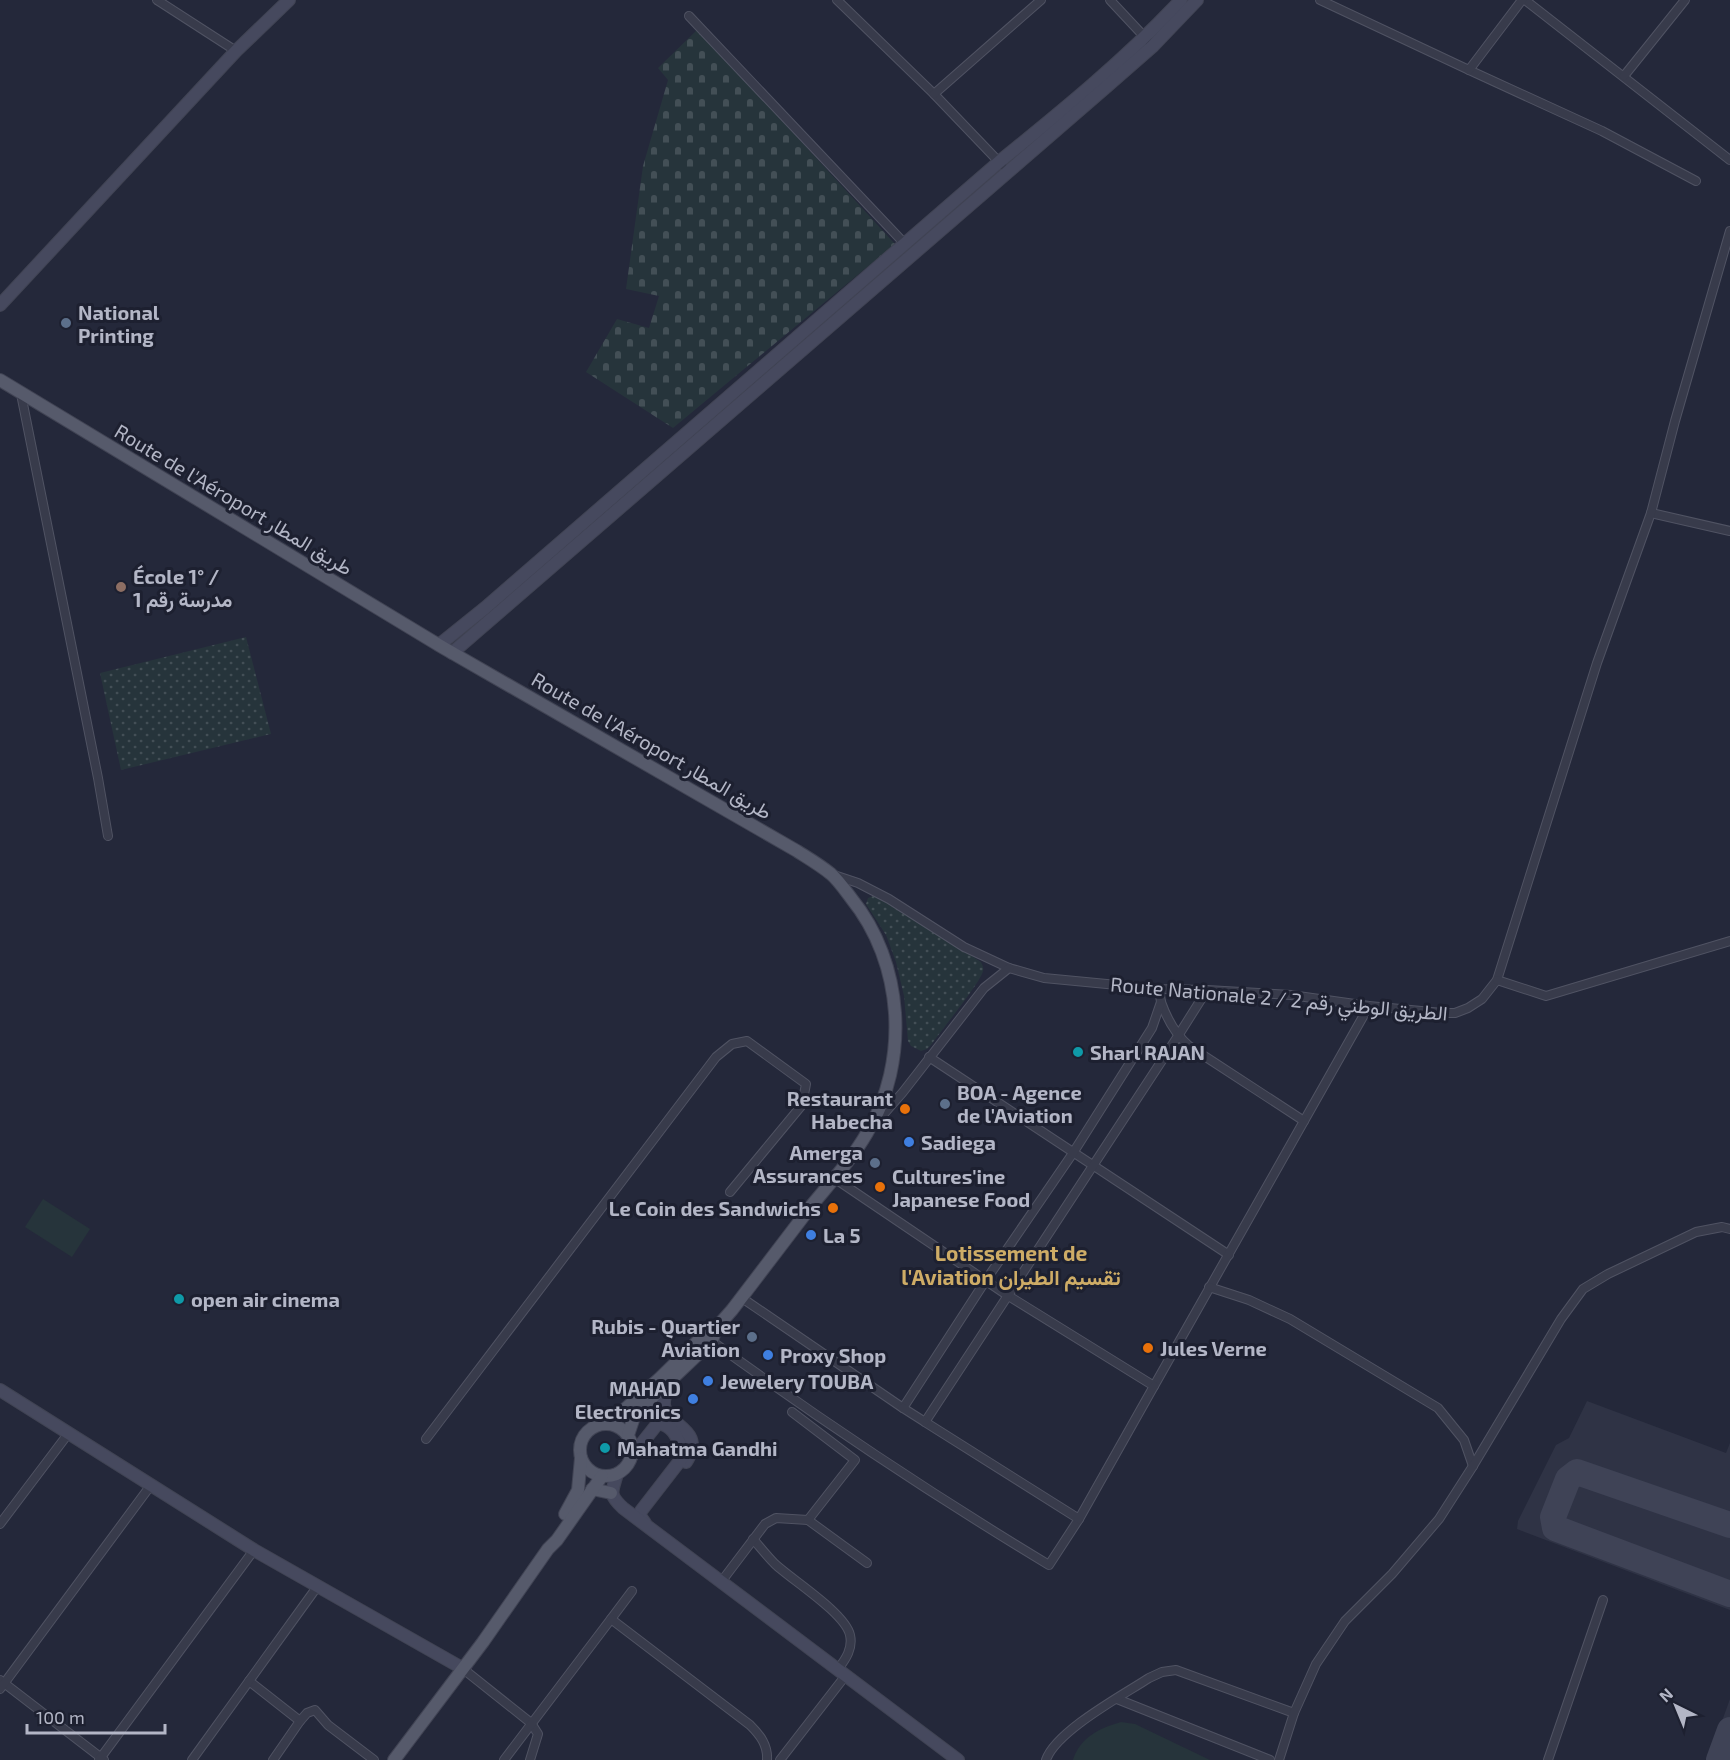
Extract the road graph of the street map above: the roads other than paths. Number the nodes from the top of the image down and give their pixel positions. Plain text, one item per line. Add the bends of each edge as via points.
1 (157, 0) edge
2 (289, 0) edge
3 (837, 0) edge
4 (1041, 0) edge
5 (1110, 0) edge
6 (1181, 0) edge
7 (1197, 0) edge
8 (1320, 0) edge
9 (1523, 0) edge
10 (1685, 0) edge
11 (689, 16) dead end
12 (1149, 41) junction
13 (236, 51) junction
14 (1469, 70) junction
15 (1624, 76) junction
16 (934, 94) junction
17 (1073, 108) junction
18 (1730, 160) edge
19 (999, 162) junction
20 (1009, 172) junction
21 (1696, 181) dead end
22 (1730, 231) edge
23 (905, 244) junction
24 (0, 305) edge
25 (0, 380) edge
26 (21, 394) junction
27 (694, 436) junction
28 (1651, 513) junction
29 (1730, 531) edge
30 (439, 645) junction
31 (452, 653) junction
32 (108, 836) dead end
33 (832, 874) junction
34 (1730, 941) edge
35 (1009, 968) junction
36 (1497, 980) junction
37 (1159, 989) junction
38 (1207, 990) junction
39 (1161, 1002) junction
40 (1369, 1006) junction
41 (1179, 1036) junction
42 (929, 1057) junction
43 (1304, 1120) junction
44 (868, 1132) junction
45 (1073, 1153) junction
46 (1093, 1166) junction
47 (834, 1178) junction
48 (730, 1192) dead end
49 (1730, 1229) edge
50 (1229, 1255) junction
51 (986, 1280) junction
52 (1209, 1287) junction
53 (1007, 1295) junction
54 (742, 1298) junction
55 (708, 1338) junction
56 (670, 1381) junction
57 (1154, 1386) junction
58 (0, 1390) edge
59 (903, 1408) junction
60 (792, 1412) dead end
61 (925, 1422) junction
62 (608, 1424) junction
63 (68, 1434) junction
64 (628, 1435) junction
65 (426, 1439) dead end
66 (631, 1457) junction
67 (581, 1458) junction
68 (1473, 1466) junction
69 (617, 1474) junction
70 (602, 1476) junction
71 (151, 1485) junction
72 (592, 1489) junction
73 (611, 1493) junction
74 (1079, 1519) junction
75 (808, 1520) junction
76 (0, 1524) edge
77 (646, 1524) junction
78 (753, 1539) junction
79 (548, 1549) junction
80 (254, 1550) junction
81 (867, 1563) dead end
82 (721, 1582) junction
83 (317, 1587) junction
84 (632, 1591) dead end
85 (1603, 1600) dead end
86 (611, 1620) junction
87 (462, 1668) junction
88 (842, 1672) junction
89 (249, 1681) junction
90 (2, 1684) edge
91 (1117, 1699) junction
92 (1294, 1713) junction
93 (300, 1721) junction
94 (531, 1723) junction
95 (101, 1759) edge
96 (192, 1760) edge
97 (273, 1760) edge
98 (374, 1760) edge
99 (394, 1760) edge
100 (504, 1760) edge
101 (530, 1760) edge
102 (767, 1760) edge
103 (780, 1760) edge
104 (958, 1760) edge
105 (1046, 1760) edge
106 (1270, 1760) edge
107 (1280, 1760) edge
108 (1548, 1760) edge

1 - 13 street
2 - 13 main road
3 - 16 street
4 - 16 street
5 - 12 street
6 - 12 main road
7 - 12 main road
8 - 14 street
9 - 14 street
9 - 15 street
10 - 15 street
11 - 23 street
12 - 17 main road
13 - 24 main road
14 - 21 street via 1602,131
15 - 18 street
16 - 19 street
17 - 19 main road
17 - 20 main road
19 - 20 street
19 - 23 main road
20 - 27 main road
22 - 28 street
23 - 27 main road
25 - 26 main road, Route de l'Aéroport طريق المطار
26 - 30 main road, Route de l'Aéroport طريق المطار
26 - 32 street
27 - 30 main road
27 - 31 main road
28 - 29 street
28 - 36 street via 1597,663
30 - 31 main road, Route de l'Aéroport طريق المطار
31 - 33 main road, Route de l'Aéroport طريق المطار
33 - 35 street, Route Nationale 2 / الطريق الوطني رقم 2 via 889,899 964,946
33 - 44 main road, Route de l'Aéroport طريق المطار via 872,930 894,998 894,1062
34 - 36 street via 1546,996
35 - 37 street, Route Nationale 2 / الطريق الوطني رقم 2 via 1044,978
35 - 42 street via 984,988
36 - 40 street, Route Nationale 2 / الطريق الوطني رقم 2 via 1482,999 1455,1013
37 - 38 street, Route Nationale 2 / الطريق الوطني رقم 2
37 - 39 street
38 - 40 street, Route Nationale 2 / الطريق الوطني رقم 2 via 1292,995
38 - 41 street
39 - 41 street
39 - 45 street via 1152,1028
40 - 43 street
41 - 43 street
41 - 46 street
42 - 44 street
42 - 45 street
43 - 50 street
44 - 47 main road, Route de l'Aéroport طريق المطار
45 - 46 street
45 - 51 street
46 - 50 street
46 - 53 street
47 - 51 street
47 - 54 main road, Route de l'Aéroport طريق المطار
48 - 65 street via 802,1105 806,1084 747,1041 732,1044 716,1057
49 - 68 street via 1696,1232 1583,1289
50 - 52 street
51 - 53 street
51 - 59 street
52 - 57 street
52 - 68 street via 1290,1319 1438,1408 1464,1440
53 - 57 street
53 - 61 street
54 - 55 main road, Route de l'Aéroport طريق المطار
54 - 59 street
55 - 56 main road, Route de l'Aéroport طريق المطار
55 - 62 main road, Route de l'Aéroport طريق المطار
55 - 74 street via 944,1500 1049,1566
56 - 64 main road, Route de l'Aéroport طريق المطار via 635,1414
56 - 77 main road via 663,1404 684,1429 692,1447 688,1460 644,1515
57 - 74 street
58 - 63 main road
59 - 61 street
60 - 75 street via 855,1460
61 - 74 street
62 - 64 main road
62 - 67 main road via 595,1426 584,1435
63 - 71 main road
63 - 76 street
64 - 66 main road
66 - 69 main road
66 - 77 main road via 658,1424 667,1424 684,1453 641,1511
67 - 70 main road via 589,1470
67 - 79 main road via 578,1490
68 - 92 street via 1439,1519 1346,1621 1314,1666
69 - 70 main road
69 - 73 main road
70 - 72 main road
71 - 80 main road
71 - 90 street
72 - 73 main road
72 - 79 main road
73 - 77 main road via 613,1499
75 - 78 street via 776,1518
75 - 81 street
77 - 82 main road
78 - 82 street
78 - 88 street via 774,1563 842,1620 850,1633 850,1644
79 - 87 main road
80 - 83 main road
80 - 95 street
82 - 88 main road
83 - 87 main road
83 - 89 street
84 - 86 street
85 - 108 street
86 - 94 street
86 - 102 street via 750,1725 767,1750
87 - 94 street
87 - 99 main road
88 - 103 street
88 - 104 main road
89 - 93 street
89 - 96 street
90 - 95 street
91 - 92 street via 1149,1678 1176,1670
91 - 105 street via 1056,1743
91 - 106 street
92 - 107 street
93 - 97 street
93 - 98 street via 315,1710 328,1725
94 - 100 street
94 - 101 street via 538,1734

